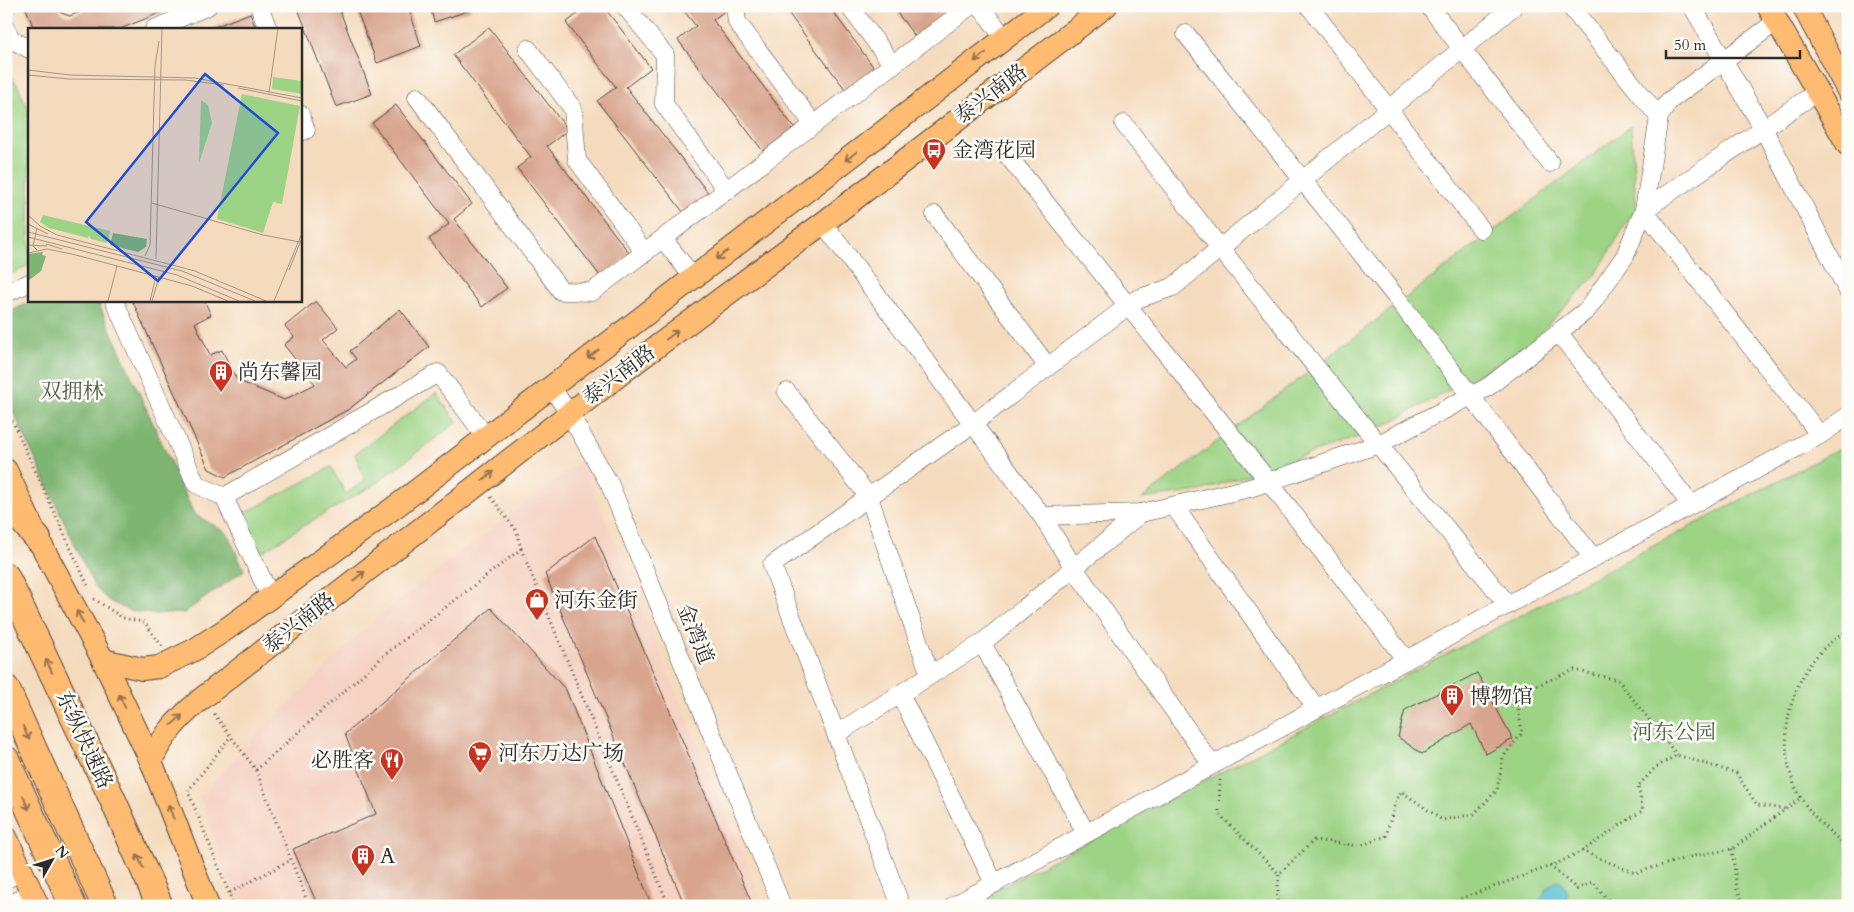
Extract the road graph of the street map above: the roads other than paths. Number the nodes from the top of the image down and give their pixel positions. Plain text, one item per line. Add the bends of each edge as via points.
1 (208, 6) edge
2 (259, 6) edge
3 (625, 6) edge
4 (735, 6) edge
5 (849, 6) edge
6 (970, 6) edge
7 (980, 6) edge
8 (1047, 6) edge
9 (1106, 6) edge
10 (1310, 6) edge
11 (1429, 6) edge
12 (1514, 6) edge
13 (1570, 6) edge
14 (1692, 6) edge
15 (1803, 6) edge
16 (1772, 14) edge
17 (176, 24) edge
18 (158, 28) edge
19 (268, 28) edge
20 (6, 29) edge
21 (1186, 34) dead end
22 (1005, 39) junction
23 (28, 48) edge
24 (528, 49) dead end
25 (1462, 49) junction
26 (1724, 61) junction
27 (893, 65) junction
28 (1848, 91) edge
29 (1817, 92) junction
30 (417, 97) dead end
31 (1389, 109) junction
32 (301, 117) edge
33 (1659, 117) junction
34 (1124, 124) dead end
35 (814, 125) junction
36 (1763, 128) junction
37 (301, 132) edge
38 (1848, 145) edge
39 (1008, 156) dead end
40 (1550, 163) dead end
41 (1303, 180) junction
42 (727, 191) junction
43 (1644, 210) junction
44 (935, 215) dead end
45 (823, 223) junction
46 (1481, 229) dead end
47 (663, 239) junction
48 (1220, 248) junction
49 (644, 253) junction
50 (693, 277) junction
51 (28, 283) edge
52 (1848, 291) edge
53 (6, 293) edge
54 (114, 301) edge
55 (1126, 306) junction
56 (1559, 333) junction
57 (1048, 367) junction
58 (551, 387) junction
59 (787, 392) dead end
60 (1469, 396) junction
61 (569, 413) junction
62 (1848, 416) edge
63 (974, 423) junction
64 (1820, 435) junction
65 (486, 437) junction
66 (1379, 444) junction
67 (6, 470) edge
68 (1269, 482) junction
69 (224, 497) junction
70 (868, 497) junction
71 (6, 502) edge
72 (1691, 505) junction
73 (1174, 506) junction
74 (1142, 513) junction
75 (1042, 516) junction
76 (38, 539) junction
77 (1593, 558) junction
78 (1074, 568) junction
79 (6, 576) edge
80 (270, 596) junction
81 (1508, 604) junction
82 (982, 643) junction
83 (103, 660) junction
84 (1406, 660) junction
85 (930, 675) junction
86 (6, 688) edge
87 (900, 694) junction
88 (1316, 708) junction
89 (836, 734) junction
90 (6, 759) edge
91 (150, 761) junction
92 (1217, 768) junction
93 (1086, 833) junction
94 (6, 837) edge
95 (14, 875) edge
96 (994, 883) junction
97 (35, 900) edge
98 (7, 906) edge
99 (73, 906) edge
100 (105, 906) edge
101 (160, 906) edge
102 (208, 906) edge
103 (782, 906) edge
104 (901, 906) edge
105 (953, 906) edge

1 - 17 street
2 - 19 street
3 - 42 street via 665,55 664,104
4 - 35 street via 737,22
5 - 27 street
6 - 27 street
7 - 22 street
8 - 22 main road, 泰兴南路
9 - 45 main road, 泰兴南路
10 - 31 street
11 - 25 street
12 - 25 street
13 - 33 street
14 - 26 street
15 - 28 main road
16 - 26 street
16 - 29 main road
17 - 18 street
20 - 23 street via 11,39
21 - 41 street
22 -> 50 main road, 泰兴南路
24 - 49 street via 573,109 577,160
25 - 31 street
25 - 40 street
26 - 33 street via 1669,102
26 - 36 street
27 - 35 street
29 - 36 street
29 - 38 main road
30 - 49 street via 562,291 592,292
31 - 41 street
31 - 46 street
32 - 37 street via 306,130
33 - 43 street
34 - 48 street
35 - 42 street
36 - 43 street
36 - 52 street
39 - 55 street
41 - 48 street
41 - 60 street
42 - 47 street
43 - 56 street via 1625,256 1586,310
43 - 64 street
44 - 57 street
61 -> 45 main road, 泰兴南路
45 - 63 street
47 - 49 street
47 - 50 street
48 - 55 street via 1173,286 1136,299
48 - 66 street
50 -> 58 main road, 泰兴南路
51 - 53 street
54 - 69 street via 196,484
55 - 57 street
55 - 68 street
56 - 60 street via 1488,387
56 - 72 street
57 - 63 street
58 - 61 street, 金湾道
58 - 65 main road, 泰兴南路
59 - 70 street
60 - 66 street
60 - 77 street
91 -> 61 main road, 泰兴南路 via 172,725 200,700
61 - 103 street, 金湾道 via 610,485
62 - 64 street
63 - 70 street
63 - 75 street
64 - 72 street
65 - 69 street via 438,373
65 - 80 main road, 泰兴南路
66 - 68 street
66 - 81 street
67 - 76 main road
68 - 73 street
68 - 84 street
69 - 80 street
70 - 85 street
70 - 89 street via 772,565
71 - 76 highway
72 - 77 street
73 - 74 street
73 - 88 street
74 - 75 street
74 - 78 street
75 - 78 street
83 -> 76 main road
77 - 81 street
78 - 82 street
78 - 92 street
101 -> 79 highway, 东纵快速路
80 - 83 main road, 泰兴南路 via 194,650 159,667 142,668
81 - 84 street
82 - 85 street
82 - 93 street
91 -> 83 main road
84 - 88 street
85 - 87 street
86 -> 100 highway
87 - 89 street
87 - 96 street
88 - 92 street
89 - 104 street
90 -> 99 highway
102 -> 91 main road
92 - 93 street
93 - 96 street
94 - 95 main road
95 - 97 main road
96 - 105 street
97 - 98 street

